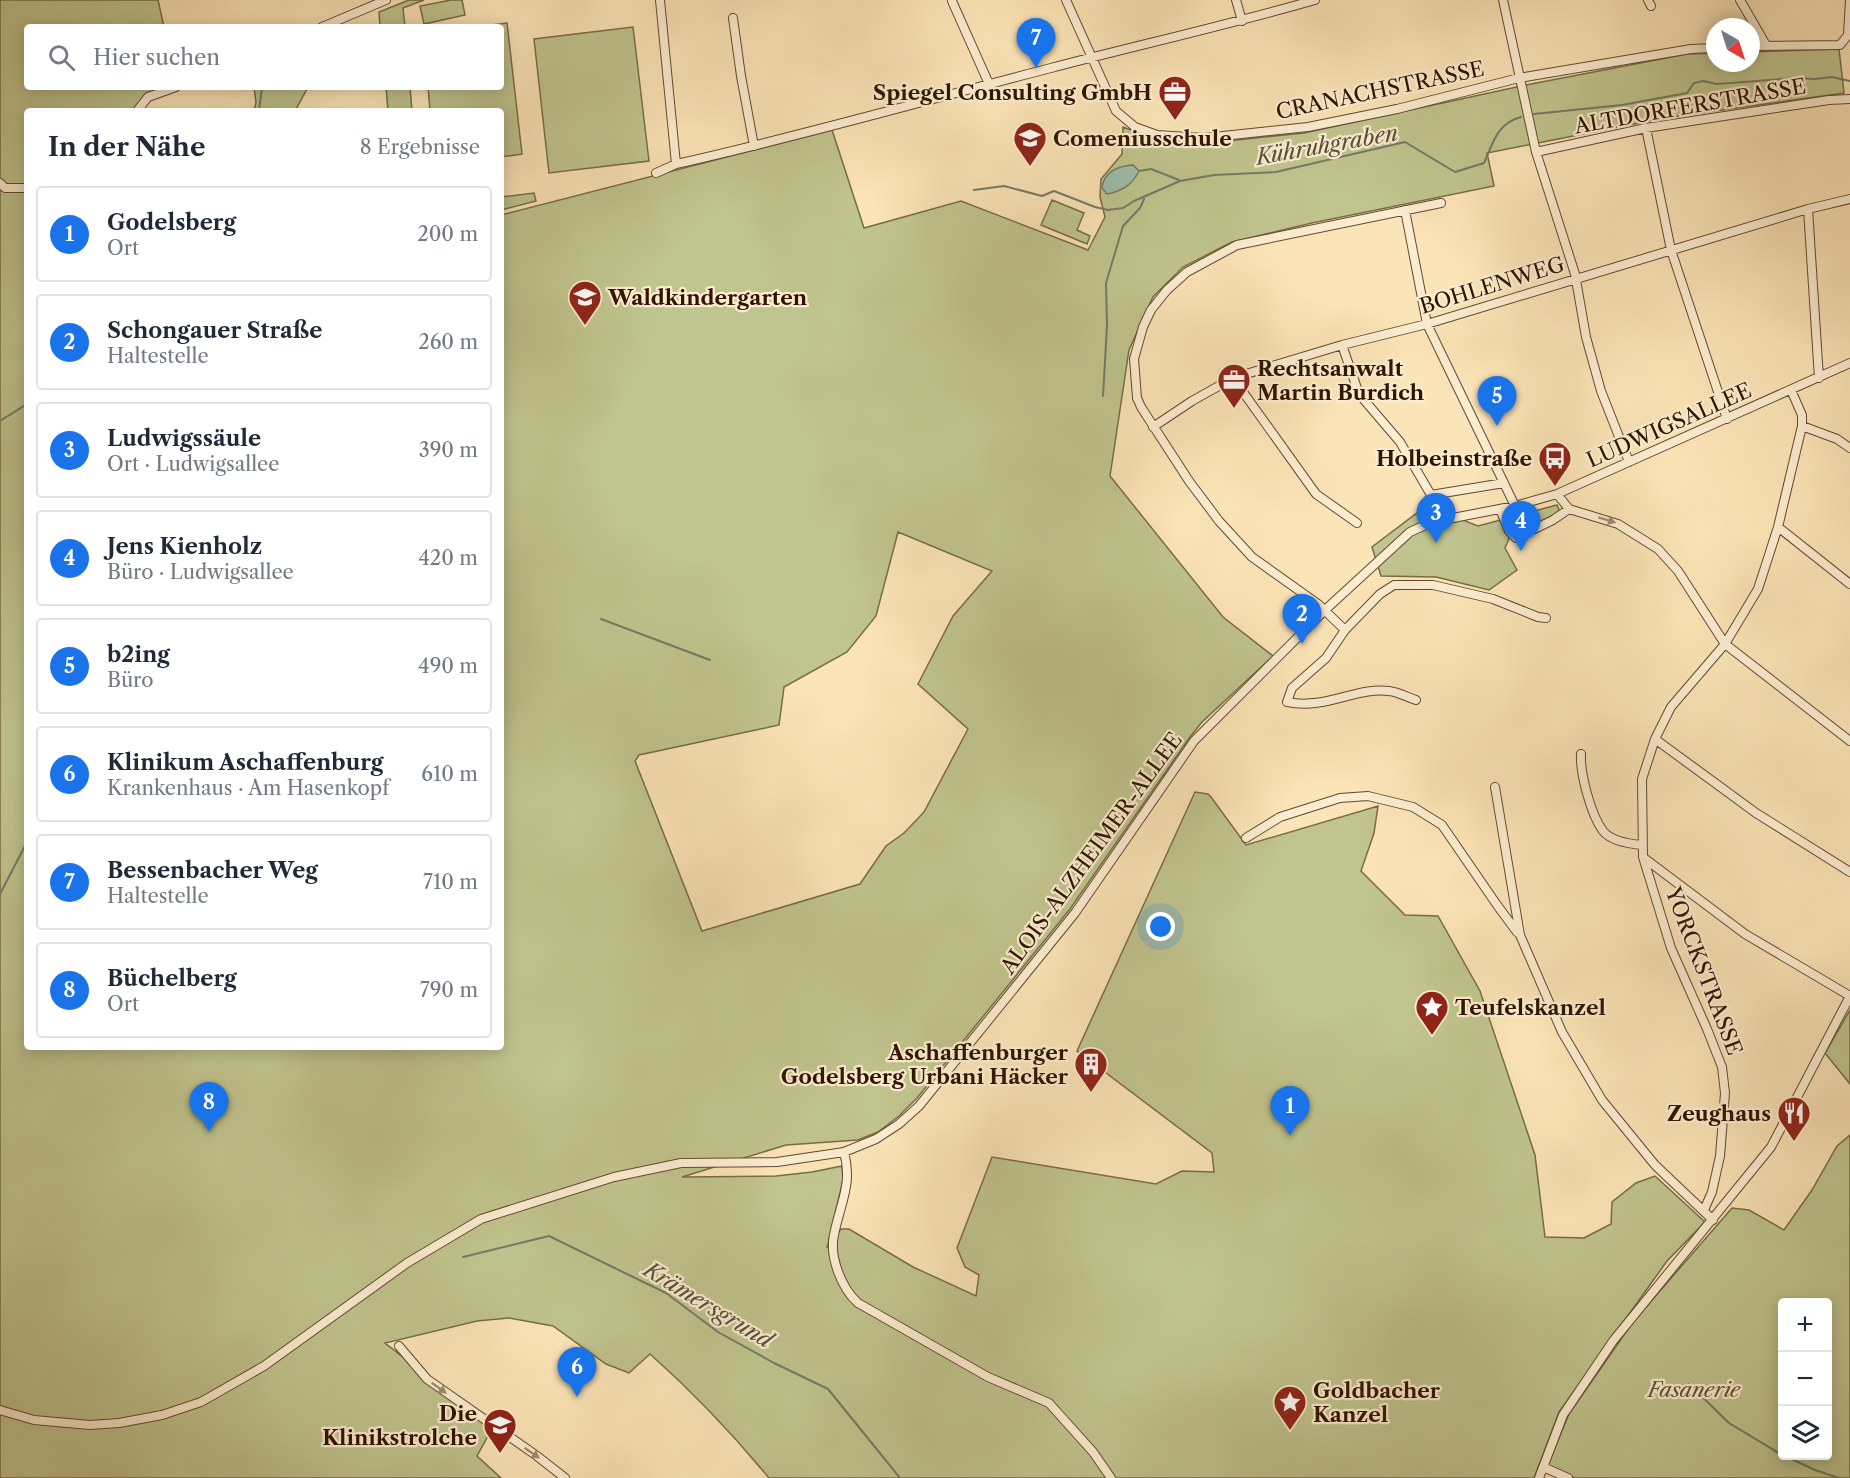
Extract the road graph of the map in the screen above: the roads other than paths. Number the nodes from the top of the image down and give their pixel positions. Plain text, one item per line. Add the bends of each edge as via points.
1 (386, 0) edge
2 (660, 0) edge
3 (1066, 0) edge
4 (1236, 0) edge
5 (1315, 0) edge
6 (1503, 0) edge
7 (1740, 0) edge
8 (1850, 0) edge
9 (952, 1) edge
10 (734, 18) dead end
11 (1242, 21) junction
12 (329, 24) edge
13 (1760, 45) edge
14 (1766, 45) junction
15 (1706, 48) edge
16 (1092, 58) junction
17 (1519, 78) junction
18 (989, 84) junction
19 (168, 90) edge
20 (1850, 99) edge
21 (140, 108) edge
22 (1646, 128) junction
23 (754, 146) junction
24 (1536, 152) junction
25 (676, 164) junction
26 (656, 173) dead end
27 (0, 183) edge
28 (24, 188) edge
29 (1850, 199) edge
30 (1441, 203) dead end
31 (1808, 209) junction
32 (1405, 210) junction
33 (1671, 250) junction
34 (1576, 279) junction
35 (1427, 324) junction
36 (1342, 345) junction
37 (1850, 363) edge
38 (1233, 378) junction
39 (1819, 378) junction
40 (1791, 390) junction
41 (1727, 419) junction
42 (1802, 426) junction
43 (1154, 427) junction
44 (1850, 448) edge
45 (1629, 462) junction
46 (1504, 483) junction
47 (1557, 494) junction
48 (1515, 506) junction
49 (1500, 509) junction
50 (1569, 509) junction
51 (1357, 523) dead end
52 (1778, 527) junction
53 (1850, 584) edge
54 (1325, 610) junction
55 (1546, 618) dead end
56 (1345, 630) junction
57 (1725, 644) junction
58 (1416, 700) dead end
59 (1654, 739) junction
60 (1850, 741) edge
61 (1581, 754) dead end
62 (1495, 787) dead end
63 (1246, 838) dead end
64 (1642, 845) junction
65 (1643, 857) junction
66 (1850, 872) edge
67 (1520, 935) junction
68 (1850, 996) edge
69 (844, 1152) junction
70 (1704, 1210) junction
71 (1713, 1220) junction
72 (399, 1346) dead end
73 (0, 1410) edge
74 (1543, 1467) junction
75 (564, 1478) edge
76 (1111, 1478) edge
77 (1539, 1478) edge
78 (1568, 1478) edge

1 - 12 street
2 - 25 street
3 - 16 street, CRANACHSTRASSE
4 - 11 street
5 - 11 street
6 - 17 street
7 - 14 street
8 - 14 street via 1848,35 1840,45
9 - 18 street
10 - 23 street
11 - 16 street
13 - 14 street
15 - 17 street, CRANACHSTRASSE
16 - 17 street, CRANACHSTRASSE via 1116,111 1135,127 1157,135 1204,138 1308,127
16 - 18 street
17 - 24 street
18 - 23 street
19 - 21 street via 148,98
20 - 22 street, ALTDORFERSTRASSE
22 - 24 street, ALTDORFERSTRASSE
22 - 33 street
23 - 25 street
24 - 34 street
25 - 26 street
27 - 28 street via 5,188
29 - 31 street, BOHLENWEG
30 - 32 street
31 - 33 street, BOHLENWEG
31 - 39 street
32 - 35 street
32 - 43 street via 1237,245 1187,272 1151,310 1134,359 1137,398
33 - 34 street, BOHLENWEG
33 - 41 street
34 - 35 street, BOHLENWEG
34 - 45 street via 1600,391
35 - 36 street, BOHLENWEG
35 - 46 street
36 - 38 street, BOHLENWEG
36 - 46 street via 1359,394 1400,442 1431,495
37 - 39 street, LUDWIGSALLEE
38 - 43 street, BOHLENWEG
38 - 51 street via 1316,494
39 - 40 street, LUDWIGSALLEE
40 - 41 street, LUDWIGSALLEE
40 - 42 street, YORCKSTRASSE via 1802,415
41 - 45 street, LUDWIGSALLEE
42 - 44 street via 1837,438
42 - 52 street, YORCKSTRASSE
43 - 54 street via 1219,521 1252,557
45 - 47 street, LUDWIGSALLEE
46 - 48 street
47 - 48 street, LUDWIGSALLEE
47 - 50 street
48 - 49 street, LUDWIGSALLEE
49 - 50 street via 1516,538
49 - 54 street, LUDWIGSALLEE via 1432,522 1410,532
50 -> 57 street via 1618,524 1658,549 1678,570
52 - 53 street
52 - 57 street, YORCKSTRASSE via 1758,589
54 - 56 street
54 - 69 street, ALOIS-ALZHEIMER-ALLEE via 1194,741 1075,913 919,1106 876,1139
55 - 56 street via 1493,599 1433,585 1395,585 1380,594
56 - 58 street via 1326,658 1292,688 1287,702 1318,704 1389,691
57 - 59 street, YORCKSTRASSE via 1671,707
57 - 60 street
59 - 64 street, YORCKSTRASSE via 1642,779
59 - 66 street via 1756,813
61 - 64 street via 1588,798 1604,832 1625,843
62 - 67 street
63 - 67 street via 1280,817 1340,798 1368,796 1413,807 1442,825
64 - 65 street, YORCKSTRASSE
65 - 68 street via 1745,934
65 - 70 street, YORCKSTRASSE via 1671,948 1722,1067 1725,1093 1720,1156
67 - 70 street via 1562,1032 1602,1101 1655,1165
68 - 71 street via 1771,1147
69 - 73 street, ALOIS-ALZHEIMER-ALLEE via 777,1162 681,1163 614,1177 481,1219 407,1263 264,1366 201,1402 172,1412 90,1425 34,1420
69 - 76 street via 848,1182 833,1245 848,1294 988,1377 1049,1403
70 - 71 street
71 - 74 street via 1607,1350 1563,1415
72 -> 75 street via 427,1379
74 - 77 street
74 - 78 street

